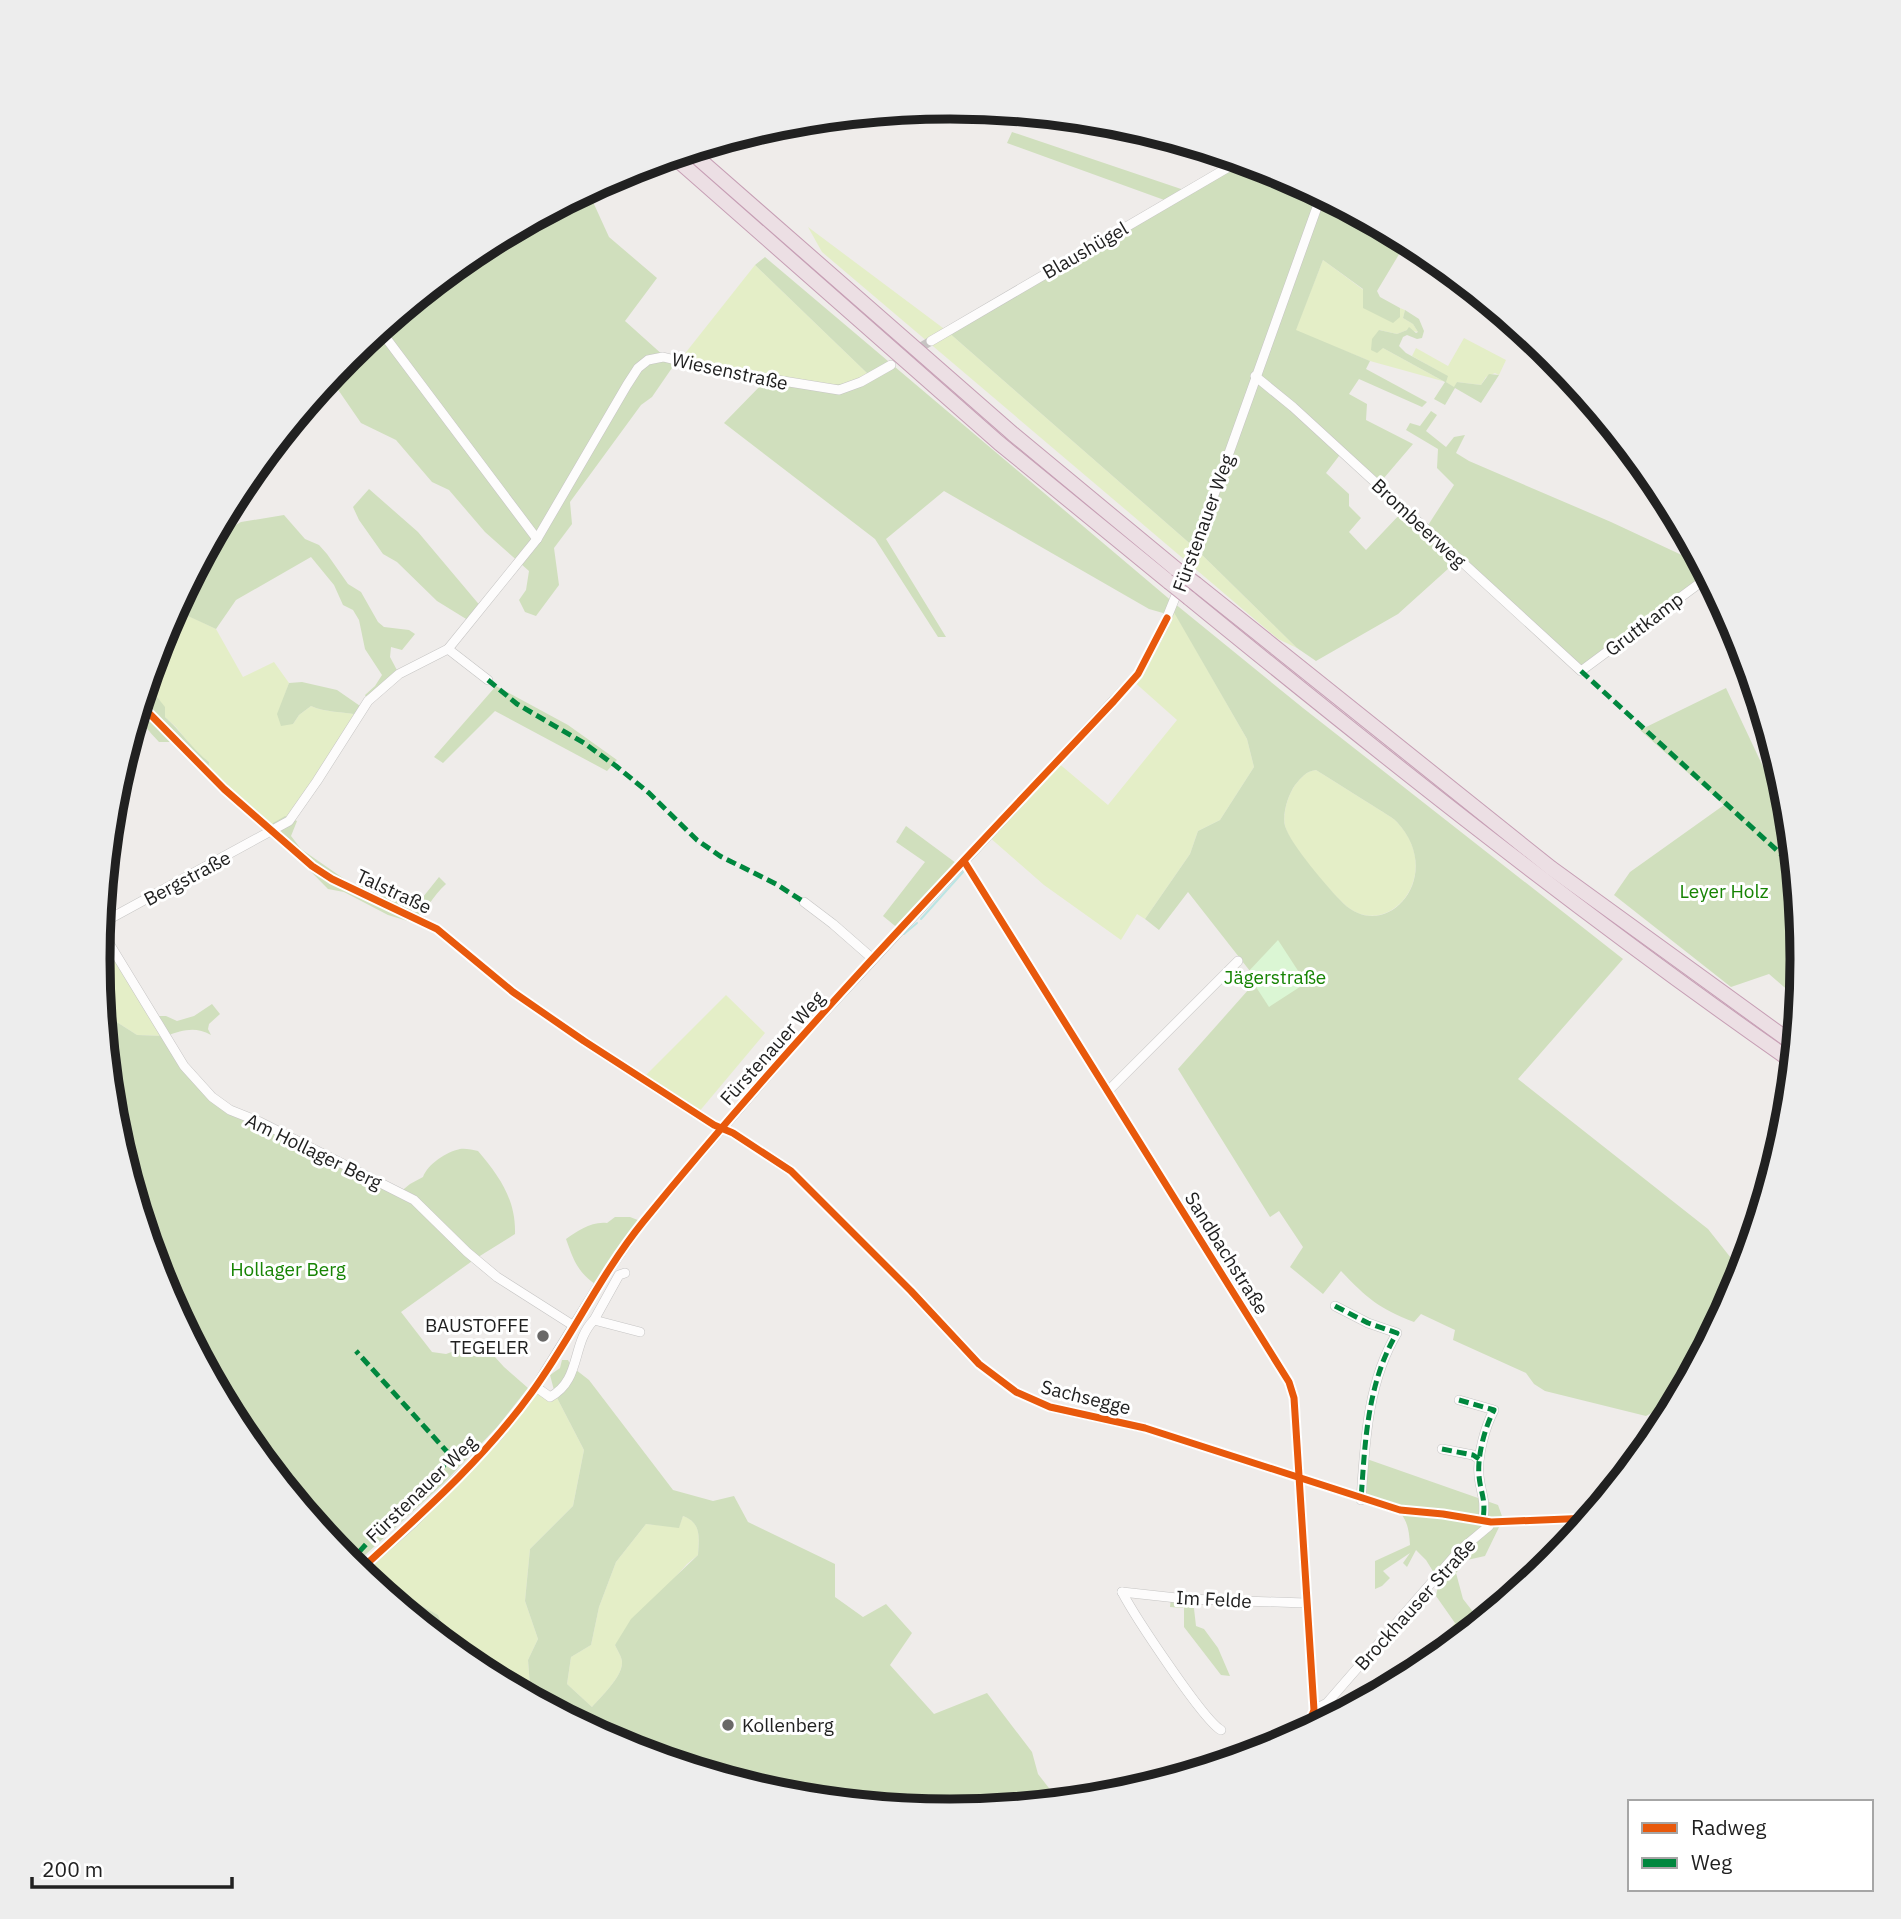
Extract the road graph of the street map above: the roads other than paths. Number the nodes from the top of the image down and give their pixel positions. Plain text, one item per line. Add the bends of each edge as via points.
1 (698, 158) edge
2 (681, 164) edge
3 (1228, 167) edge
4 (1318, 204) edge
5 (386, 338) edge
6 (931, 341) tunnel mouth
7 (891, 365) tunnel mouth
8 (1255, 376) junction
9 (537, 539) junction
10 (1172, 576) junction
11 (1701, 582) edge
12 (448, 649) junction
13 (1581, 671) joint
14 (488, 680) dead end
15 (148, 712) edge
16 (272, 832) junction
17 (964, 861) junction
18 (804, 902) dead end
19 (112, 918) edge
20 (111, 946) edge
21 (873, 959) junction
22 (1238, 961) dead end
23 (1787, 1040) edge
24 (1785, 1057) edge
25 (1108, 1091) junction
26 (722, 1128) junction
27 (625, 1273) dead end
28 (1335, 1306) dead end
29 (594, 1320) junction
30 (574, 1326) junction
31 (640, 1332) dead end
32 (536, 1387) junction
33 (1459, 1400) dead end
34 (1442, 1449) dead end
35 (1479, 1459) junction
36 (1299, 1479) junction
37 (1360, 1500) junction
38 (1578, 1518) edge
39 (1487, 1521) junction
40 (367, 1564) edge
41 (1305, 1603) junction
42 (1314, 1710) junction
43 (1311, 1718) edge
44 (1221, 1730) dead end

1 - 10 highway
2 - 10 highway via 999,443
3 - 6 street, Blaushügel
4 - 8 street, Fürstenauer Weg
5 - 9 street
7 - 9 street, Wiesenstraße via 839,390 663,357 648,360 627,385
8 - 13 street, Brombeerweg
8 - 17 street, Fürstenauer Weg via 1195,548 1138,674
9 - 12 street, Wiesenstraße
10 - 23 highway, bridge via 1196,584 1551,868
10 - 24 highway, bridge via 1189,598 1468,823
11 - 13 street, Gruttkamp
12 - 14 street
12 - 16 street, Wiesenstraße via 399,674 368,701 291,817
15 - 16 street, Talstraße
16 - 19 street, Bergstraße
16 - 26 street, Talstraße via 332,879 437,929 513,992
17 - 21 street, Fürstenauer Weg
17 - 25 street, Sandbachstraße
18 - 21 street
20 - 30 street, Am Hollager Berg via 184,1066 212,1097 414,1200 497,1277
21 - 26 street, Fürstenauer Weg
22 - 25 street
25 - 36 street, Sandbachstraße via 1289,1382
26 - 30 street, Fürstenauer Weg via 636,1231
26 - 36 street, Sachsegge via 791,1171 979,1364 1016,1392 1050,1407 1145,1428
27 - 29 street via 607,1292
28 - 37 street via 1397,1333 1387,1349 1367,1420
29 - 31 street
29 - 32 street via 579,1347 575,1369 558,1391 550,1397
30 - 32 street, Fürstenauer Weg
32 - 40 street, Fürstenauer Weg via 498,1436
33 - 35 street via 1494,1410
34 - 35 street
35 - 39 street
36 - 37 street, Sachsegge
36 - 41 street, Sandbachstraße
37 - 39 street, Sachsegge via 1399,1510
38 - 39 street, Brockhauser Straße
39 - 42 street, Brockhauser Straße via 1489,1526 1426,1587 1327,1703
41 - 42 street, Sandbachstraße
41 - 44 street, Im Felde via 1186,1600 1122,1592 1213,1726
42 - 43 street, Brockhauser Straße

